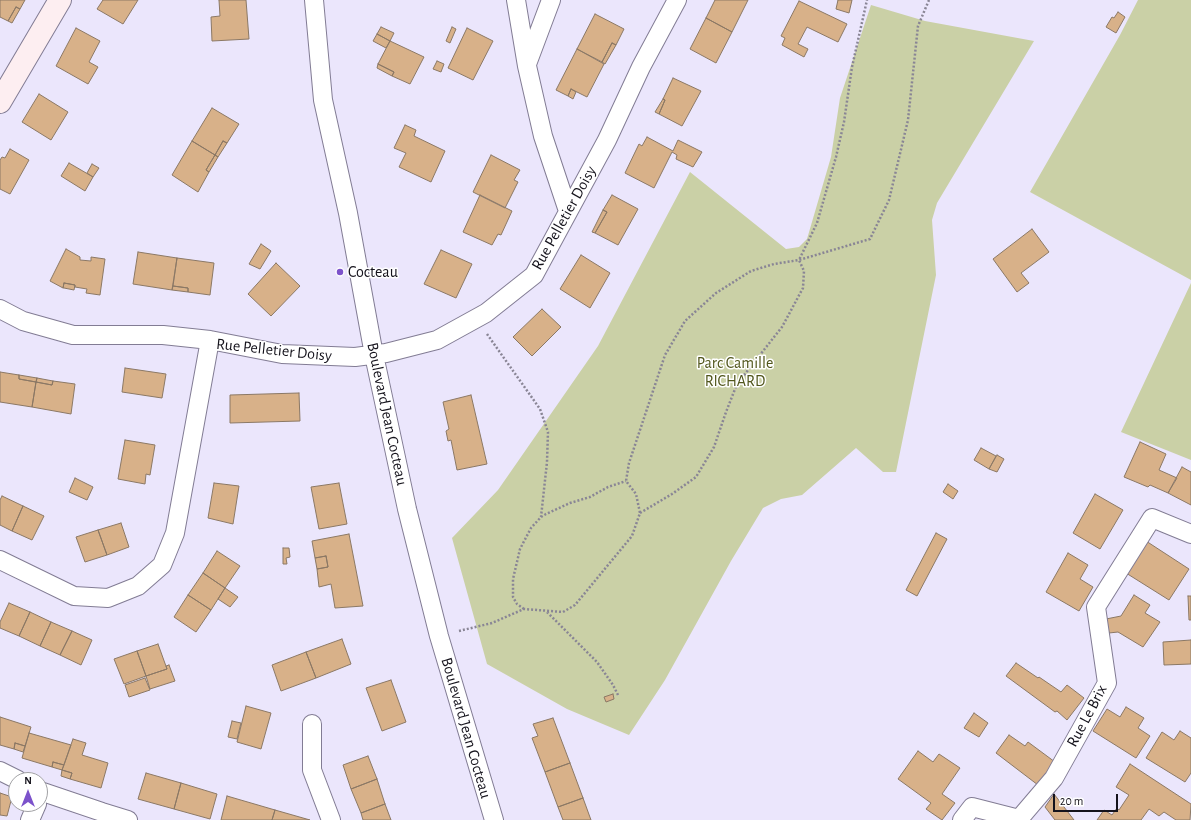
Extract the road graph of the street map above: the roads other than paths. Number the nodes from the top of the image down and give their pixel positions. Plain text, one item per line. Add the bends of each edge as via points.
1 (60, 0) edge
2 (314, 0) edge
3 (516, 0) edge
4 (551, 0) edge
5 (677, 0) edge
6 (526, 66) junction
7 (0, 102) edge
8 (568, 211) junction
9 (0, 309) edge
10 (210, 340) junction
11 (374, 355) junction
12 (1191, 534) edge
13 (0, 560) edge
14 (312, 724) dead end
15 (48, 798) edge
16 (128, 820) edge
17 (331, 820) edge
18 (494, 820) edge
19 (962, 820) edge

1 - 7 street
2 - 11 street, Boulevard Jean Cocteau via 323,100 348,213
3 - 6 street
4 - 6 street
5 - 8 street, Rue Pelletier Doisy via 641,67 607,140
6 - 8 street via 543,136
8 - 11 street, Rue Pelletier Doisy via 534,275 486,314 437,340
9 - 10 street via 23,322 73,335 163,335
10 - 11 street, Rue Pelletier Doisy via 282,354 355,358
10 - 13 street, Rue Pelletier Doisy via 175,533 162,565 138,586 108,598 74,596
11 - 18 street, Boulevard Jean Cocteau via 407,509 439,636
12 - 19 street, Rue Le Brix via 1152,518 1096,607 1107,683 1054,778 1019,819 972,807
14 - 17 street via 312,770
15 - 16 street

